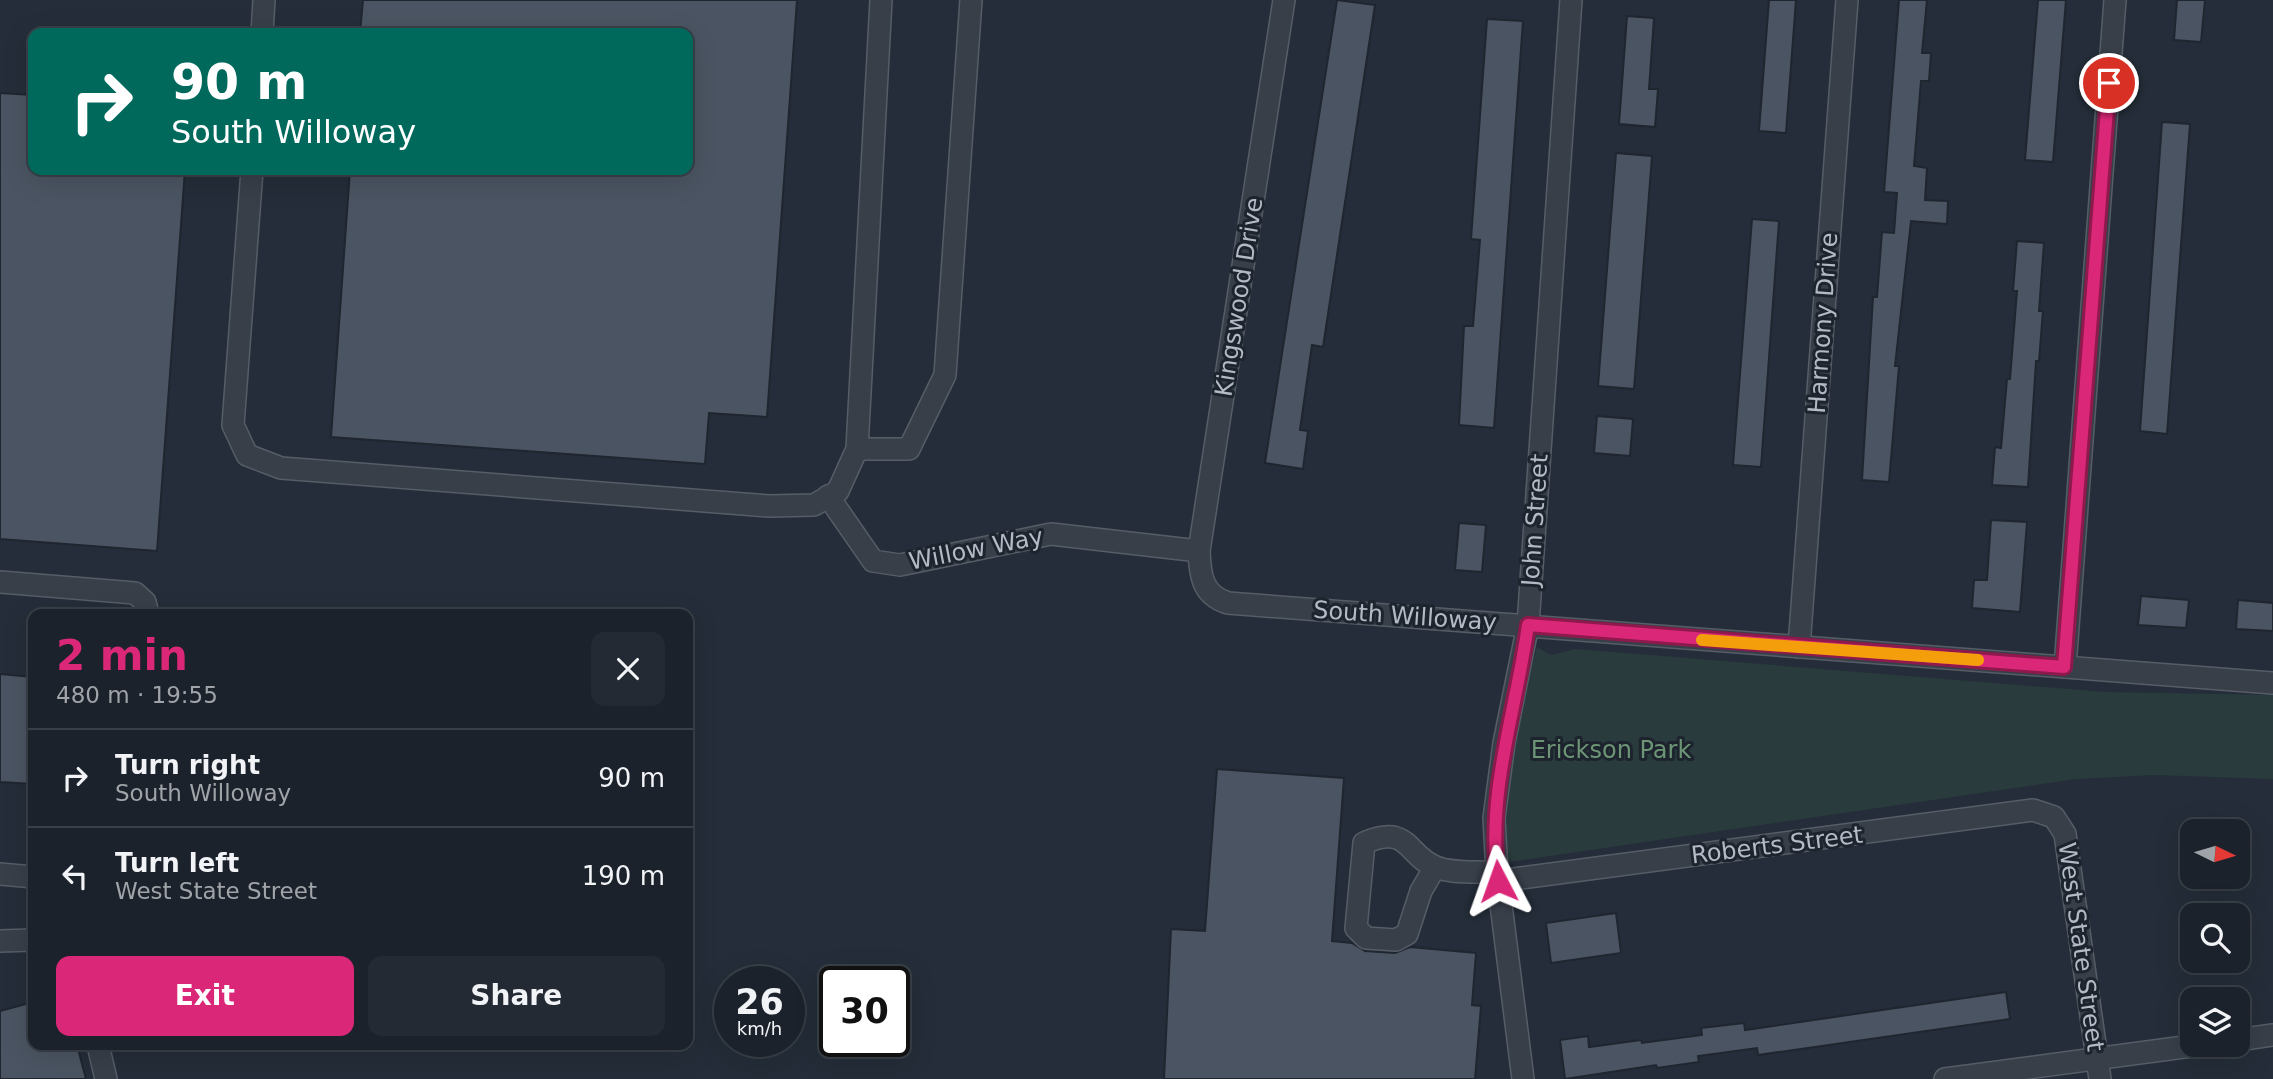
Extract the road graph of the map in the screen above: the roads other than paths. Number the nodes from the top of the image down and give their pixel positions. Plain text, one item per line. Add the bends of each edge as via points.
1 (264, 0) edge
2 (881, 0) edge
3 (971, 0) edge
4 (1284, 0) edge
5 (1572, 0) edge
6 (1847, 0) edge
7 (2115, 0) edge
8 (262, 28) edge
9 (252, 175) edge
10 (857, 449) junction
11 (828, 496) junction
12 (1199, 551) junction
13 (0, 582) edge
14 (1209, 592) joint
15 (147, 609) edge
16 (1528, 625) junction
17 (1799, 647) junction
18 (2064, 667) junction
19 (2273, 683) edge
20 (2054, 817) joint
21 (1436, 867) junction
22 (0, 874) edge
23 (28, 877) edge
24 (1498, 877) junction
25 (28, 940) edge
26 (0, 941) edge
27 (2273, 1035) edge
28 (2250, 1038) edge
29 (99, 1050) edge
30 (2180, 1050) edge
31 (2099, 1069) edge
32 (107, 1079) edge
33 (1523, 1079) edge
34 (1945, 1079) edge

1 - 8 street
2 - 10 street
3 - 10 street via 945,374 909,449
4 - 12 street, Kingswood Drive
5 - 16 street, John Street
6 - 17 street, Harmony Drive
7 - 18 street
9 - 11 street via 233,425 247,455 281,468 769,506 814,505
10 - 11 street via 838,491
11 - 12 street, Willow Way via 873,561 900,565 1051,534
12 - 14 street, Kingswood Drive via 1200,575
13 - 15 street via 135,593
14 - 16 street, South Willoway via 1228,603
16 - 17 street, South Willoway
16 - 24 street, John Street via 1497,784
17 - 18 street, South Willoway
18 - 19 street, South Willoway
20 - 24 street, Roberts Street via 2033,810
20 - 31 street, West State Street via 2065,834
21 - 21 street via 1402,839 1378,836 1364,843 1356,928 1366,938 1396,940 1407,934 1421,891
21 - 24 street, Roberts Street
22 - 23 street
24 - 33 street, John Street
25 - 26 street
27 - 28 street
29 - 32 street
30 - 31 street
31 - 34 street

